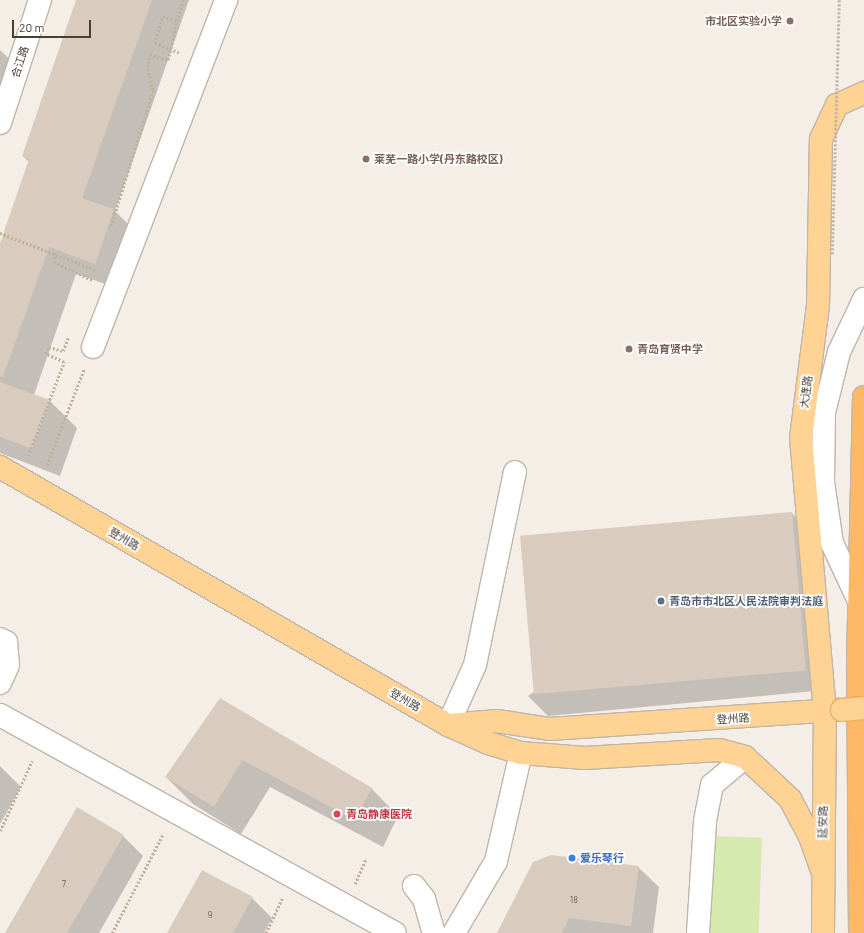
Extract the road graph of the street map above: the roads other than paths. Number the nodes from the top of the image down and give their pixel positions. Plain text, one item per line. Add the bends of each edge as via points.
1 (40, 0) edge
2 (226, 0) edge
3 (864, 93) edge
4 (0, 124) edge
5 (864, 299) edge
6 (93, 346) road end
7 (864, 397) edge
8 (0, 468) edge
9 (515, 472) dead end
10 (859, 601) junction
11 (0, 638) edge
12 (0, 683) edge
13 (864, 708) edge
14 (833, 711) junction
15 (0, 715) edge
16 (448, 725) junction
17 (521, 753) junction
18 (745, 757) junction
19 (822, 873) junction
20 (414, 886) dead end
21 (396, 933) edge
22 (434, 933) edge
23 (454, 933) edge
24 (698, 933) edge
25 (824, 933) edge
26 (860, 933) edge

1 - 4 street, 合江路
2 - 6 street
3 - 14 main road, 大连路 via 837,105 821,139 818,306 801,438
5 - 10 street via 839,352 824,413 823,482 832,543
7 - 10 highway
8 - 16 main road, 登州路
9 - 16 street via 475,665
10 - 26 highway
11 - 12 street via 6,642 8,665
13 - 14 main road, 登州路, bridge
14 - 16 main road, 登州路 via 550,729 497,721
14 - 19 main road, 延安路
15 - 21 street
16 - 17 main road via 488,744
17 - 18 main road via 585,758 719,750
17 - 23 street via 496,861
18 - 19 main road via 790,799 809,834
18 - 24 street via 712,785 705,821
19 - 25 main road, 延安路
20 - 22 street via 424,899

